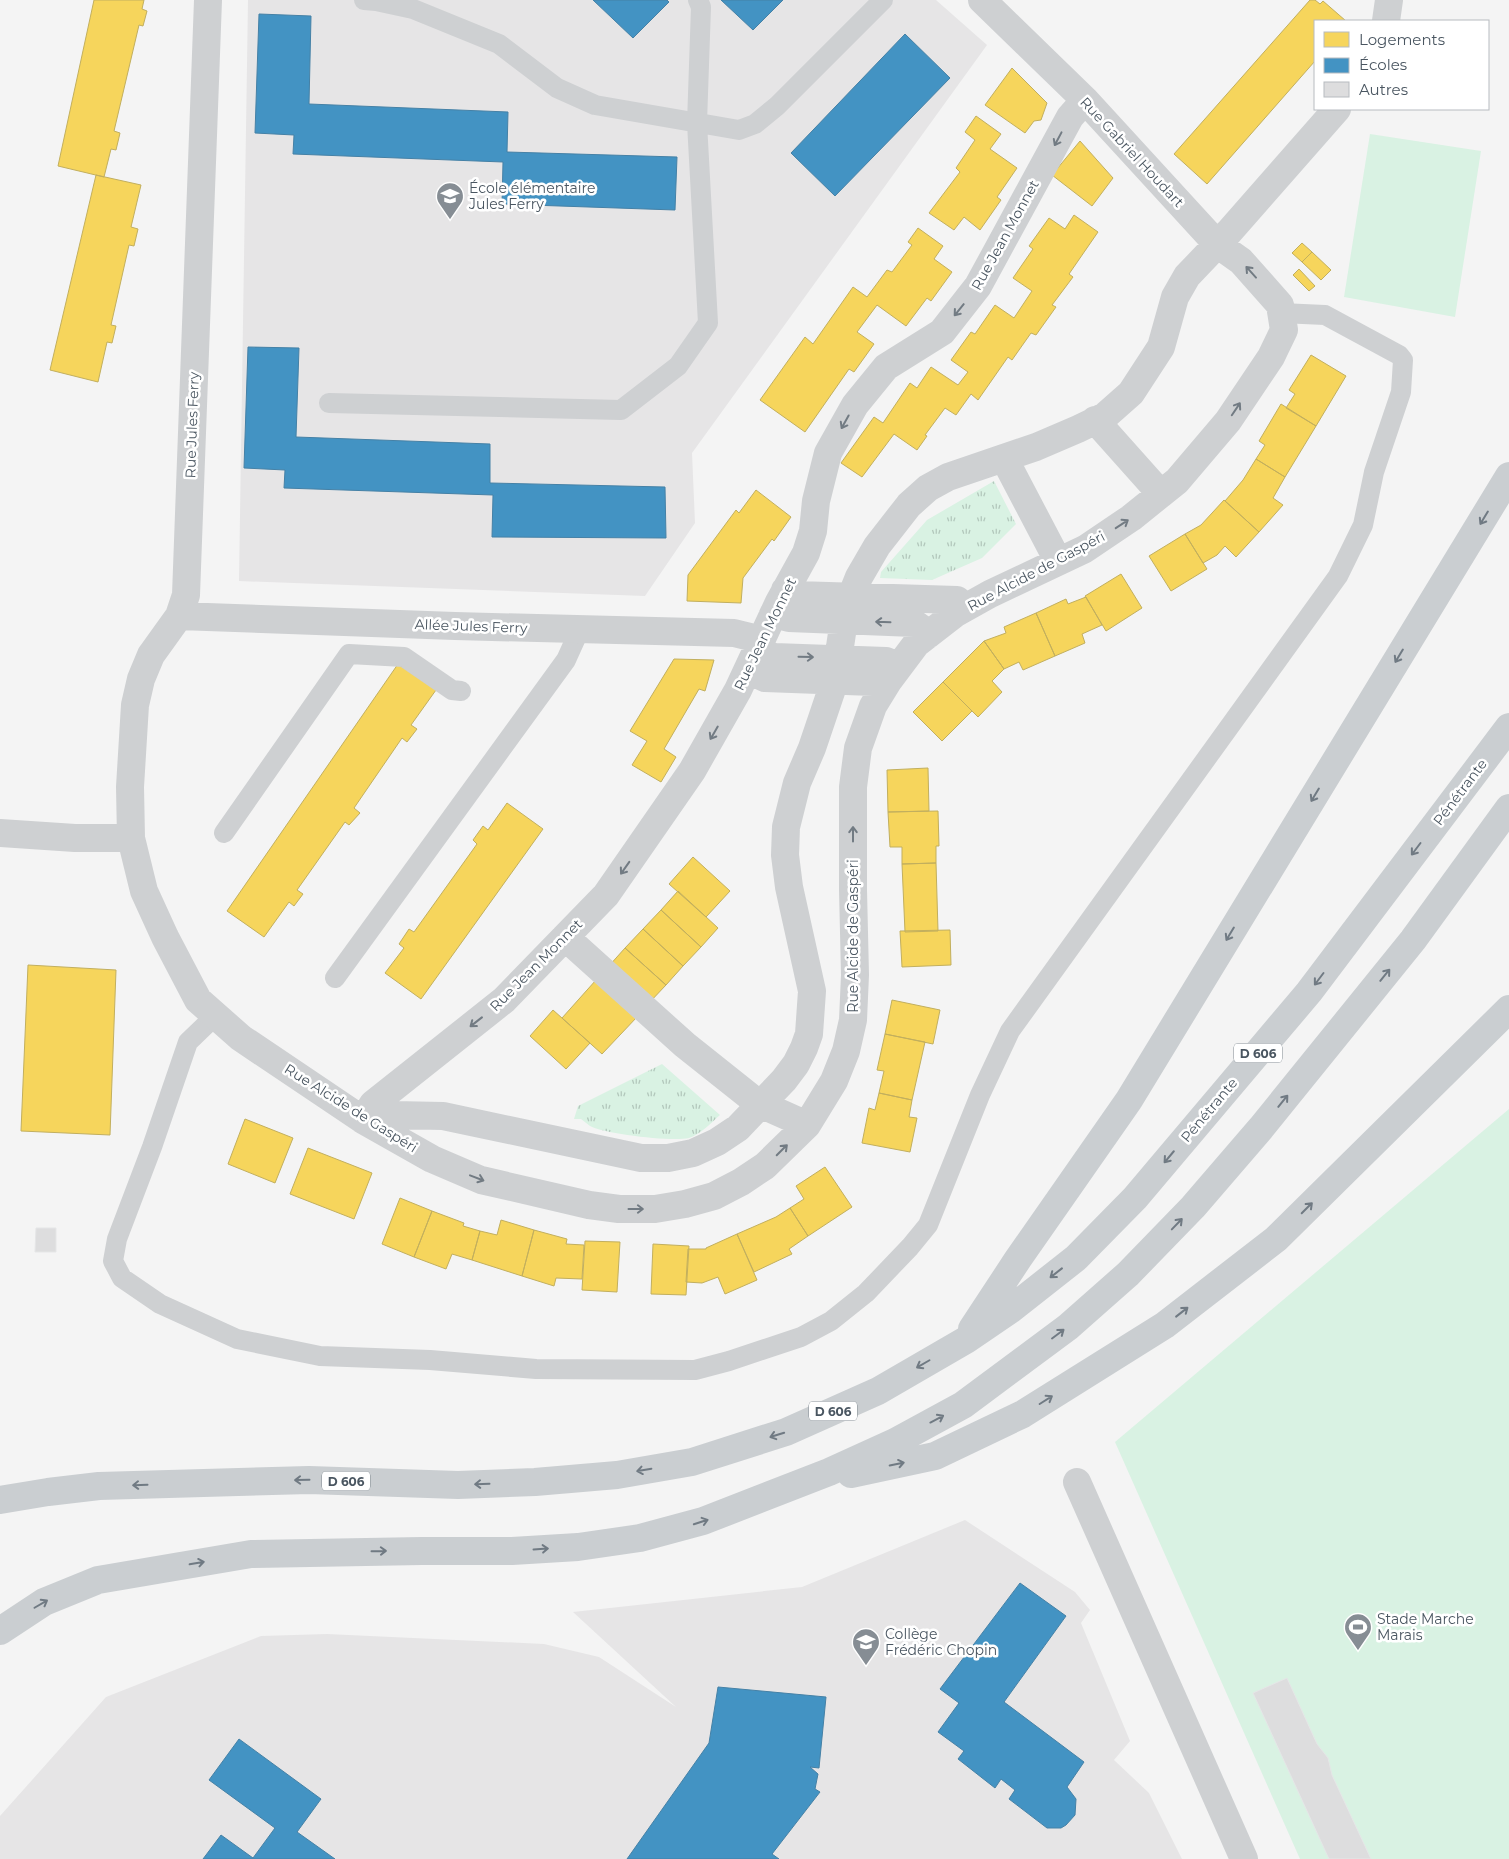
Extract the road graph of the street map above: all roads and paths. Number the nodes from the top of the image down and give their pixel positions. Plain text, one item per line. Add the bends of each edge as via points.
1 (208, 0) edge
2 (364, 0) edge
3 (698, 0) edge
4 (883, 0) edge
5 (982, 0) edge
6 (1389, 0) edge
7 (1386, 20) edge
8 (1085, 100) junction
9 (1336, 110) edge
10 (697, 123) junction
11 (1217, 244) junction
12 (1281, 309) junction
13 (329, 403) dead end
14 (1095, 420) junction
15 (1004, 458) junction
16 (1509, 476) edge
17 (1161, 494) junction
18 (1058, 561) junction
19 (779, 602) junction
20 (848, 609) junction
21 (963, 609) junction
22 (179, 616) junction
23 (580, 629) junction
24 (929, 634) junction
25 (756, 654) junction
26 (836, 669) junction
27 (891, 677) junction
28 (461, 690) dead end
29 (1509, 727) edge
30 (1509, 808) edge
31 (0, 833) edge
32 (224, 833) dead end
33 (131, 838) junction
34 (565, 937) junction
35 (335, 978) dead end
36 (1509, 1009) edge
37 (216, 1015) junction
38 (761, 1104) junction
39 (363, 1120) junction
40 (807, 1125) junction
41 (966, 1340) junction
42 (1077, 1482) dead end
43 (781, 1490) junction
44 (0, 1500) edge
45 (0, 1631) edge
46 (1244, 1859) edge

1 - 22 street, Rue Jules Ferry via 186,595
2 - 10 lane via 413,9 499,44 557,88 595,104
3 - 10 lane via 701,7
4 - 10 lane via 755,124 739,130
5 - 8 street, Rue Gabriel Houdart
6 - 7 street
8 - 11 street, Rue Gabriel Houdart
8 -> 19 street, Rue Jean Monnet via 1070,117 978,286 942,332 886,367 855,405 828,454 806,553
9 - 11 street
10 - 13 lane via 708,323 678,366 628,405 620,410
12 -> 11 street, Rue Gabriel Houdart via 1241,262
11 - 14 street via 1187,276 1175,297 1161,347 1148,369 1131,393 1105,416
17 -> 12 street, Rue Alcide de Gaspéri via 1177,481 1228,421 1271,357 1284,330
12 - 37 lane via 1325,316 1403,360 1401,392 1374,472 1363,525 1338,576 1010,1031 980,1095 928,1225 866,1293 831,1321 801,1337 695,1370 536,1369 430,1360 320,1356 237,1339 160,1304 122,1278 113,1261 117,1239 188,1042
14 - 15 street
14 - 17 street
15 - 18 street
15 - 20 street via 948,477 928,488 909,505 877,546 859,577
16 -> 41 main road via 1129,1100
18 -> 17 street, Rue Alcide de Gaspéri via 1085,549
18 - 21 street, Rue Alcide de Gaspéri
19 - 20 street via 789,618
19 - 25 street, Rue Jean Monnet
20 - 21 street via 957,600
24 -> 20 street via 914,623
20 - 26 street
21 - 24 street, Rue Alcide de Gaspéri
22 - 23 street, Allée Jules Ferry
22 - 33 street, Rue Jules Ferry via 151,655 135,705 130,787
23 - 25 street, Allée Jules Ferry via 734,633
23 - 35 lane via 566,660
24 - 27 street, Rue Alcide de Gaspéri via 916,644
25 - 26 street, Allée Jules Ferry
25 -> 34 street, Rue Jean Monnet via 692,772 606,895
26 - 27 street, Allée Jules Ferry via 886,660
26 - 38 street via 812,748 797,783 786,827 789,887 812,991 809,1034 796,1064
40 -> 27 street, Rue Alcide de Gaspéri via 834,1081 846,1051 853,1020 856,975 853,787 858,748 873,706
28 - 32 lane via 452,690 404,657 349,654
29 -> 41 main road, Pénétrante / D 606 via 1309,992 1136,1198 1076,1258
43 -> 30 main road via 887,1446 963,1405 1068,1327 1128,1274 1193,1207 1261,1128 1407,948
31 - 33 street
33 - 37 street, Rue Alcide de Gaspéri via 144,891 165,937 198,1000
34 - 38 street via 685,1045
34 -> 39 street, Rue Jean Monnet via 504,1000 373,1104
43 -> 36 main road via 934,1456 1023,1414 1165,1325 1276,1239
37 - 39 street, Rue Alcide de Gaspéri via 240,1038
38 - 39 street via 738,1128 717,1142 694,1153 668,1158 641,1158 443,1116 393,1115
38 - 40 street
39 -> 40 street, Rue Alcide de Gaspéri via 432,1159 481,1180 619,1209 655,1209 714,1196 765,1166
41 -> 44 main road, D 606 via 878,1390 786,1432 692,1462 617,1475 458,1485 309,1480 127,1485
42 - 46 street
45 -> 43 main road via 44,1602 108,1578 251,1554 512,1551 587,1545 640,1538 703,1521

